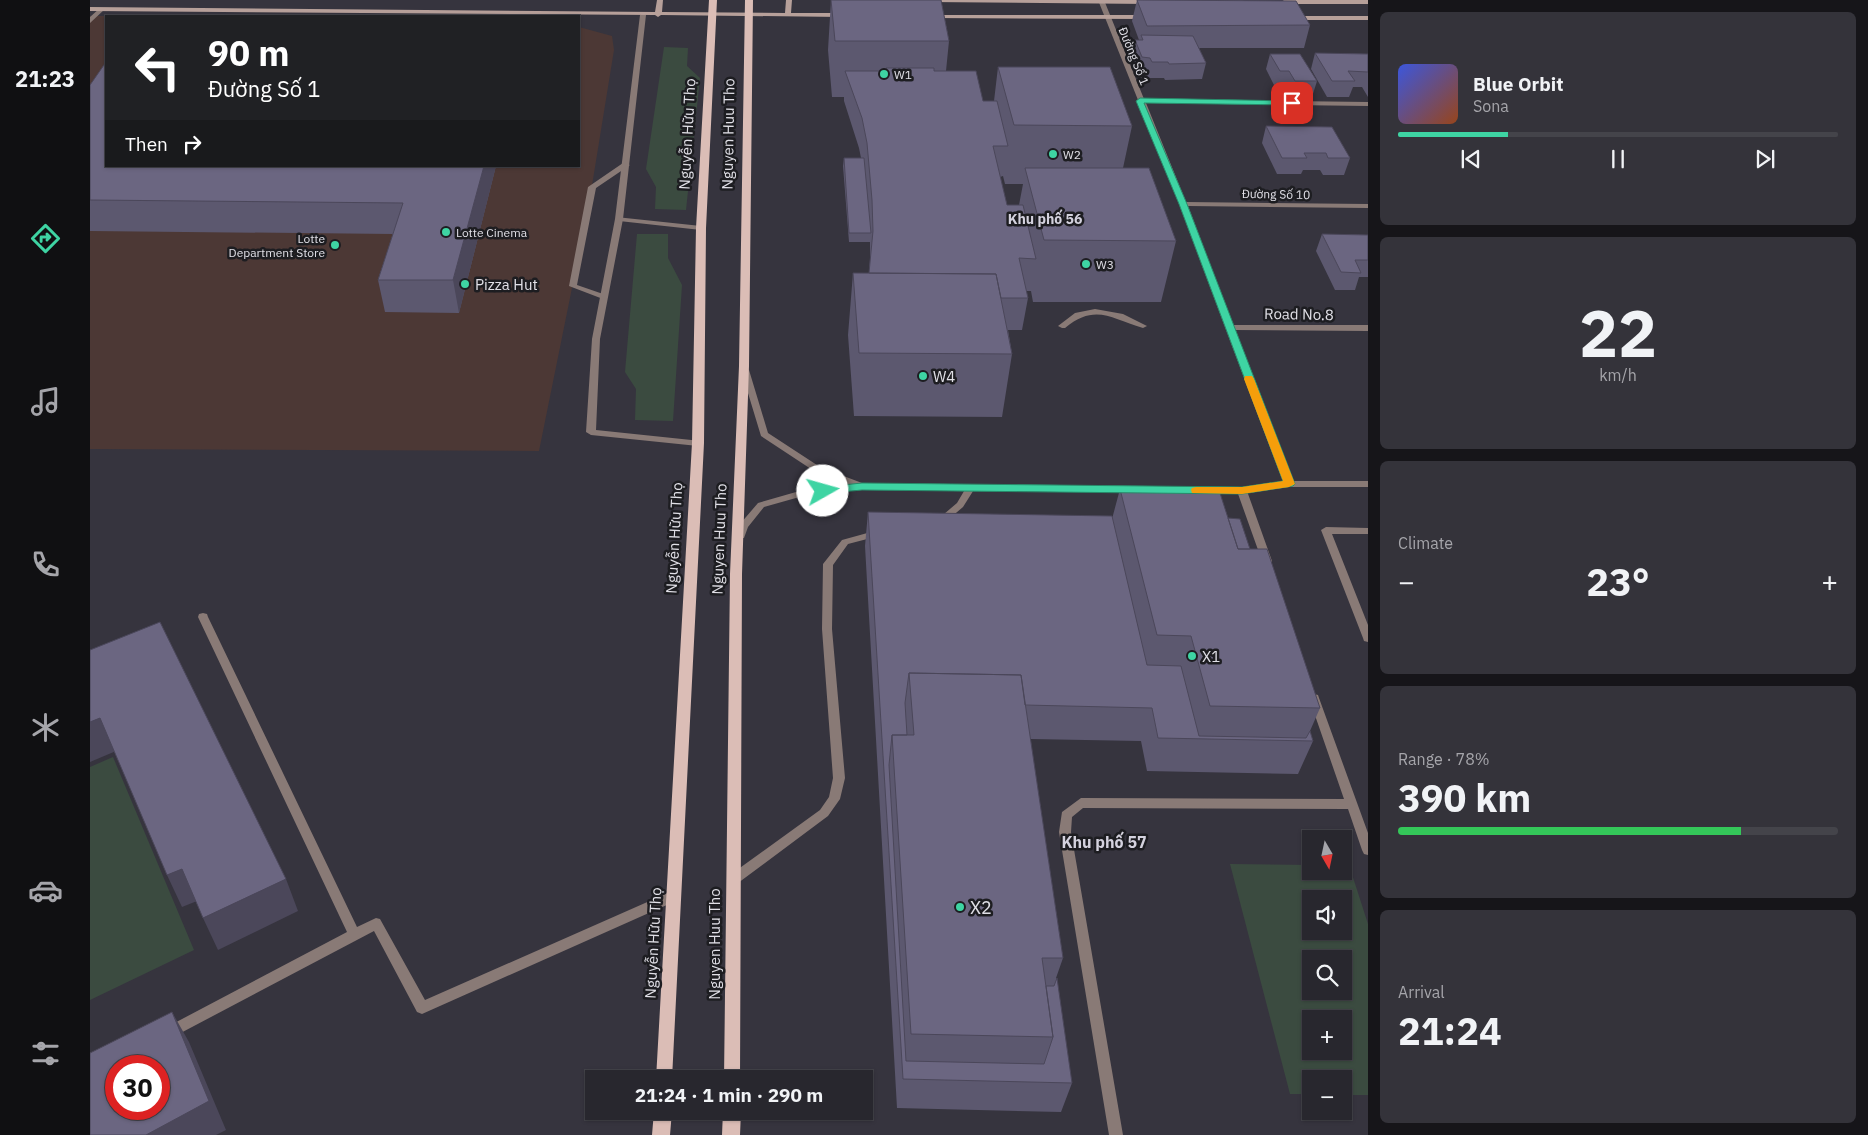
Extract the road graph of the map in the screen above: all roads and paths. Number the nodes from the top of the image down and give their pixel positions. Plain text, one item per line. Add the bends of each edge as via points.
1 (110, 0) edge
2 (660, 0) edge
3 (713, 0) edge
4 (749, 0) edge
5 (789, 0) edge
6 (924, 0) edge
7 (1101, 1) edge
8 (1155, 2) edge
9 (1279, 2) edge
10 (1368, 2) edge
11 (90, 9) edge
12 (102, 9) junction
13 (643, 14) junction
14 (658, 15) junction
15 (710, 15) junction
16 (748, 15) junction
17 (788, 15) junction
18 (847, 15) edge
19 (926, 16) edge
20 (1106, 17) junction
21 (1153, 17) edge
22 (1290, 18) edge
23 (1368, 18) edge
24 (90, 21) edge
25 (1140, 101) junction
26 (1368, 104) edge
27 (626, 165) junction
28 (1183, 204) junction
29 (1368, 206) edge
30 (619, 219) junction
31 (701, 228) junction
32 (603, 297) junction
33 (1062, 326) dead end
34 (1143, 326) dead end
35 (1229, 327) junction
36 (1368, 328) edge
37 (744, 366) junction
38 (698, 444) junction
39 (1289, 484) junction
40 (1368, 484) edge
41 (862, 486) junction
42 (970, 488) junction
43 (1142, 490) edge
44 (1199, 490) edge
45 (1242, 491) junction
46 (932, 529) edge
47 (1368, 531) edge
48 (890, 536) edge
49 (736, 574) junction
50 (1271, 574) edge
51 (203, 617) dead end
52 (1368, 638) edge
53 (1310, 684) edge
54 (1352, 804) junction
55 (1368, 850) edge
56 (734, 879) junction
57 (674, 896) junction
58 (354, 934) junction
59 (160, 1037) edge
60 (664, 1070) edge
61 (732, 1070) edge
62 (662, 1120) edge
63 (732, 1120) edge
64 (661, 1135) edge
65 (731, 1135) edge
66 (1116, 1135) edge

1 - 12 main road
2 - 14 main road
3 - 15 main road, Nguyễn Hữu Thọ
4 - 16 main road, Nguyen Huu Tho
5 - 17 main road
6 - 7 main road
7 - 8 main road
7 - 20 street, Đường Số 1
9 - 10 main road
11 - 12 main road
12 - 13 main road
12 - 24 street
13 - 14 main road
13 - 27 street
14 - 15 main road
15 - 16 main road
15 - 31 main road, Nguyễn Hữu Thọ
16 - 17 main road
16 - 37 main road, Nguyen Huu Tho
17 - 18 main road
19 - 20 main road
20 - 21 main road
20 - 25 street, Đường Số 1
22 - 23 main road
25 - 26 street
25 - 28 street, Đường Số 1
27 - 30 street
27 - 32 street via 592,187 573,286
28 - 29 street, Đường Số 10
28 - 35 street, Đường Số 1
30 - 31 street
30 - 32 street
31 - 38 main road, Nguyễn Hữu Thọ
32 - 38 street via 596,339 592,432
33 - 34 street via 1078,315 1102,312 1128,318
35 - 36 street, Road No.8
35 - 39 street, Đường Số 1
37 - 41 street via 764,434 817,469
37 - 49 main road, Nguyen Huu Tho
38 - 57 main road, Nguyễn Hữu Thọ
39 - 40 street
39 - 45 street
41 - 42 street
41 - 49 street via 803,493 761,505 743,526
42 - 43 street
42 - 46 street via 960,505
44 - 45 street
45 - 50 street
47 - 52 street via 1326,530
48 - 56 street via 871,535 844,542 828,564 827,630 839,778 834,800 824,813
49 - 56 main road, Nguyen Huu Tho
51 - 58 street
53 - 54 street
54 - 55 street
54 - 66 street via 1081,803 1066,815 1065,832
56 - 61 main road, Nguyen Huu Tho
57 - 58 street via 422,1008 376,923
57 - 60 main road, Nguyễn Hữu Thọ
58 - 59 street
62 - 64 main road
63 - 65 main road

